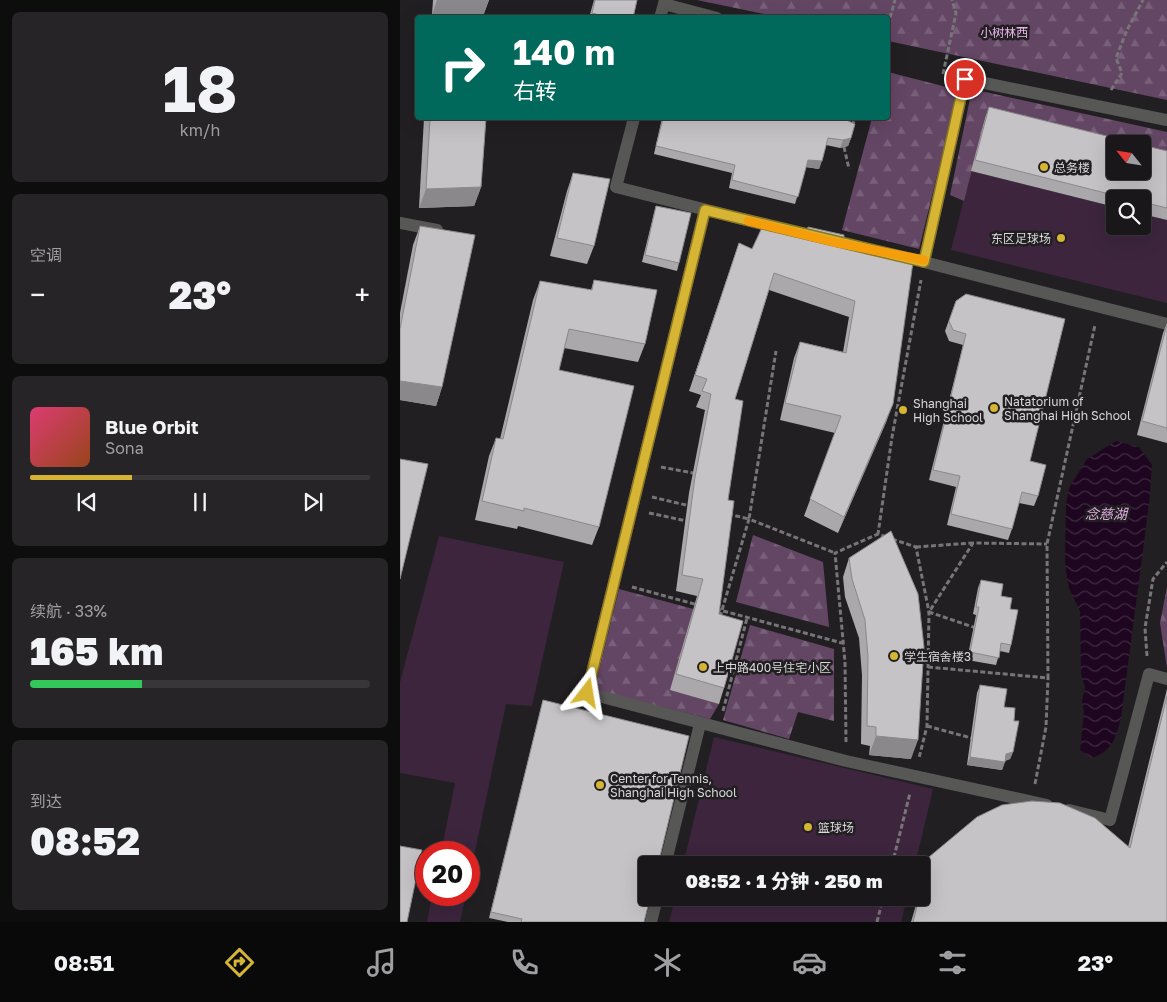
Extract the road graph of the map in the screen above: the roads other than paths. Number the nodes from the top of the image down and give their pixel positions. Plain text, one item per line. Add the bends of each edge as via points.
1 (664, 2) edge
2 (661, 15) edge
3 (707, 15) edge
4 (633, 120) edge
5 (1167, 120) edge
6 (705, 210) junction
7 (400, 223) edge
8 (786, 230) edge
9 (447, 232) edge
10 (1167, 324) edge
11 (1167, 679) edge
12 (700, 724) junction
13 (667, 856) edge
14 (655, 906) edge
15 (651, 922) edge

1 - 2 lane
1 - 3 lane
4 - 6 lane via 616,188
5 - 10 lane via 965,79 920,261
6 - 8 lane
6 - 12 lane via 614,582 597,636 587,693
7 - 9 lane
11 - 12 lane via 1148,674 1110,820
12 - 13 lane
14 - 15 lane

